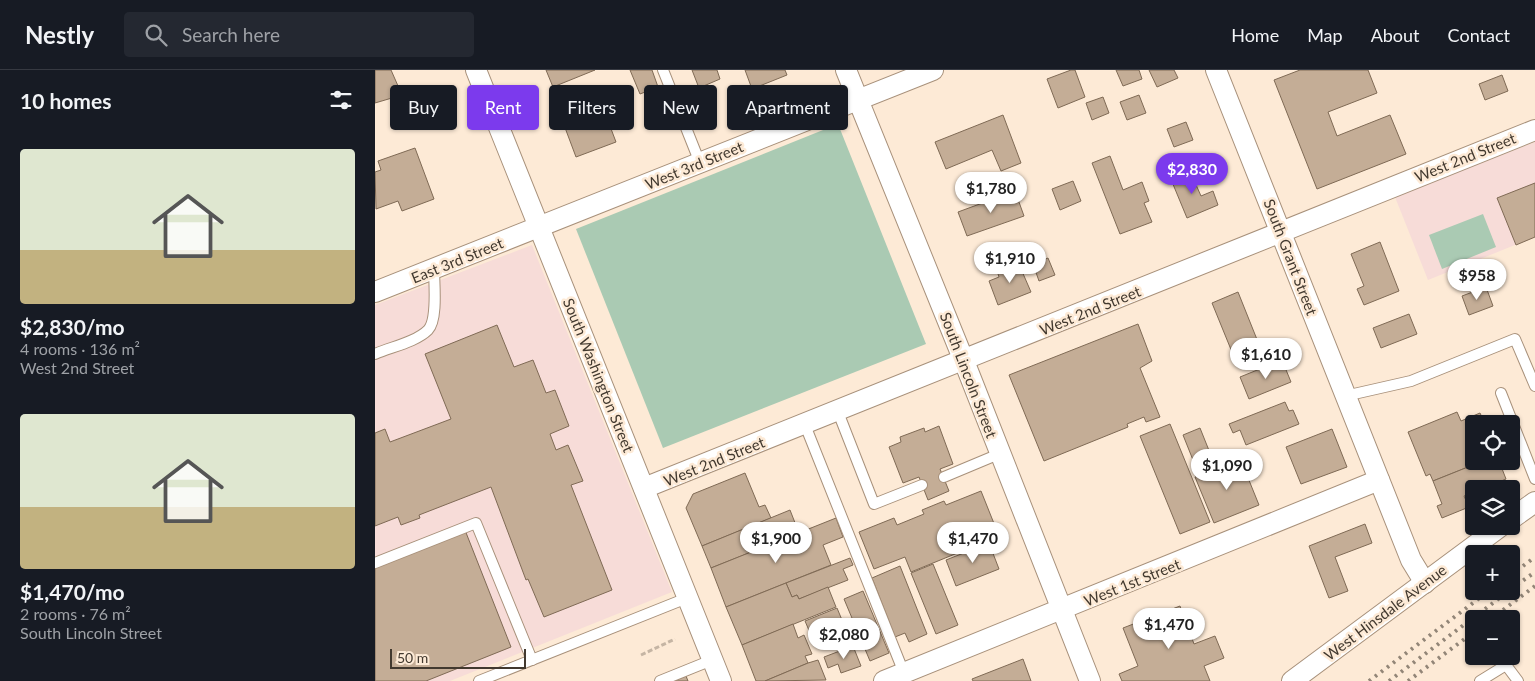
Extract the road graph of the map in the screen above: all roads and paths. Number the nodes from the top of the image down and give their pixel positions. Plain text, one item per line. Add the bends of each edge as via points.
1 (477, 70) edge
2 (663, 70) edge
3 (846, 70) edge
4 (933, 70) edge
5 (1216, 70) edge
6 (858, 100) junction
7 (1535, 130) edge
8 (700, 163) junction
9 (539, 227) junction
10 (1282, 231) junction
11 (435, 269) junction
12 (375, 292) edge
13 (375, 354) edge
14 (964, 361) junction
15 (1535, 386) edge
16 (1501, 392) dead end
17 (1345, 396) junction
18 (838, 412) junction
19 (805, 425) junction
20 (999, 454) junction
21 (943, 477) dead end
22 (1535, 479) edge
23 (1379, 480) junction
24 (922, 485) dead end
25 (644, 488) junction
26 (1535, 502) edge
27 (1520, 513) edge
28 (1489, 535) edge
29 (375, 563) edge
30 (1425, 583) junction
31 (687, 598) junction
32 (1062, 610) junction
33 (675, 639) dead end
34 (641, 655) dead end
35 (531, 660) junction
36 (712, 660) junction
37 (904, 673) junction
38 (479, 681) edge
39 (659, 681) edge
40 (721, 681) edge
41 (884, 681) edge
42 (1090, 681) edge
43 (1292, 681) edge
44 (1480, 681) edge
45 (1518, 681) edge

1 - 9 street, South Washington Street
2 - 8 lane
3 - 6 street, South Lincoln Street
4 - 6 street, West 3rd Street
5 - 10 street, South Grant Street
6 - 8 street, West 3rd Street
6 - 14 street, South Lincoln Street
7 - 10 street, West 2nd Street
8 - 9 street, West 3rd Street
9 - 11 street, East 3rd Street
9 - 25 street, South Washington Street
10 - 14 street, West 2nd Street
10 - 17 street, South Grant Street
11 - 12 street, East 3rd Street
11 - 13 lane via 434,316 429,329
14 - 18 street, West 2nd Street
14 - 20 street, South Lincoln Street
15 - 17 lane via 1515,339 1411,382
16 - 22 lane
17 - 23 street, South Grant Street
18 - 19 street, West 2nd Street
18 - 24 lane via 875,504
19 - 25 street, West 2nd Street
19 - 37 lane
20 - 21 lane
20 - 32 street, South Lincoln Street
23 - 30 street, South Grant Street via 1411,560
23 - 32 street, West 1st Street
25 - 31 street, South Washington Street
26 - 27 street
28 - 30 street, West Hinsdale Avenue
29 - 35 lane via 476,523
30 - 43 street, West Hinsdale Avenue
31 - 35 lane
31 - 36 street, South Washington Street
32 - 37 street, West 1st Street
32 - 42 street, South Lincoln Street
33 - 34 path
35 - 38 lane
36 - 39 lane
36 - 40 street, South Washington Street
37 - 41 street, West 1st Street
44 - 45 lane via 1505,665

